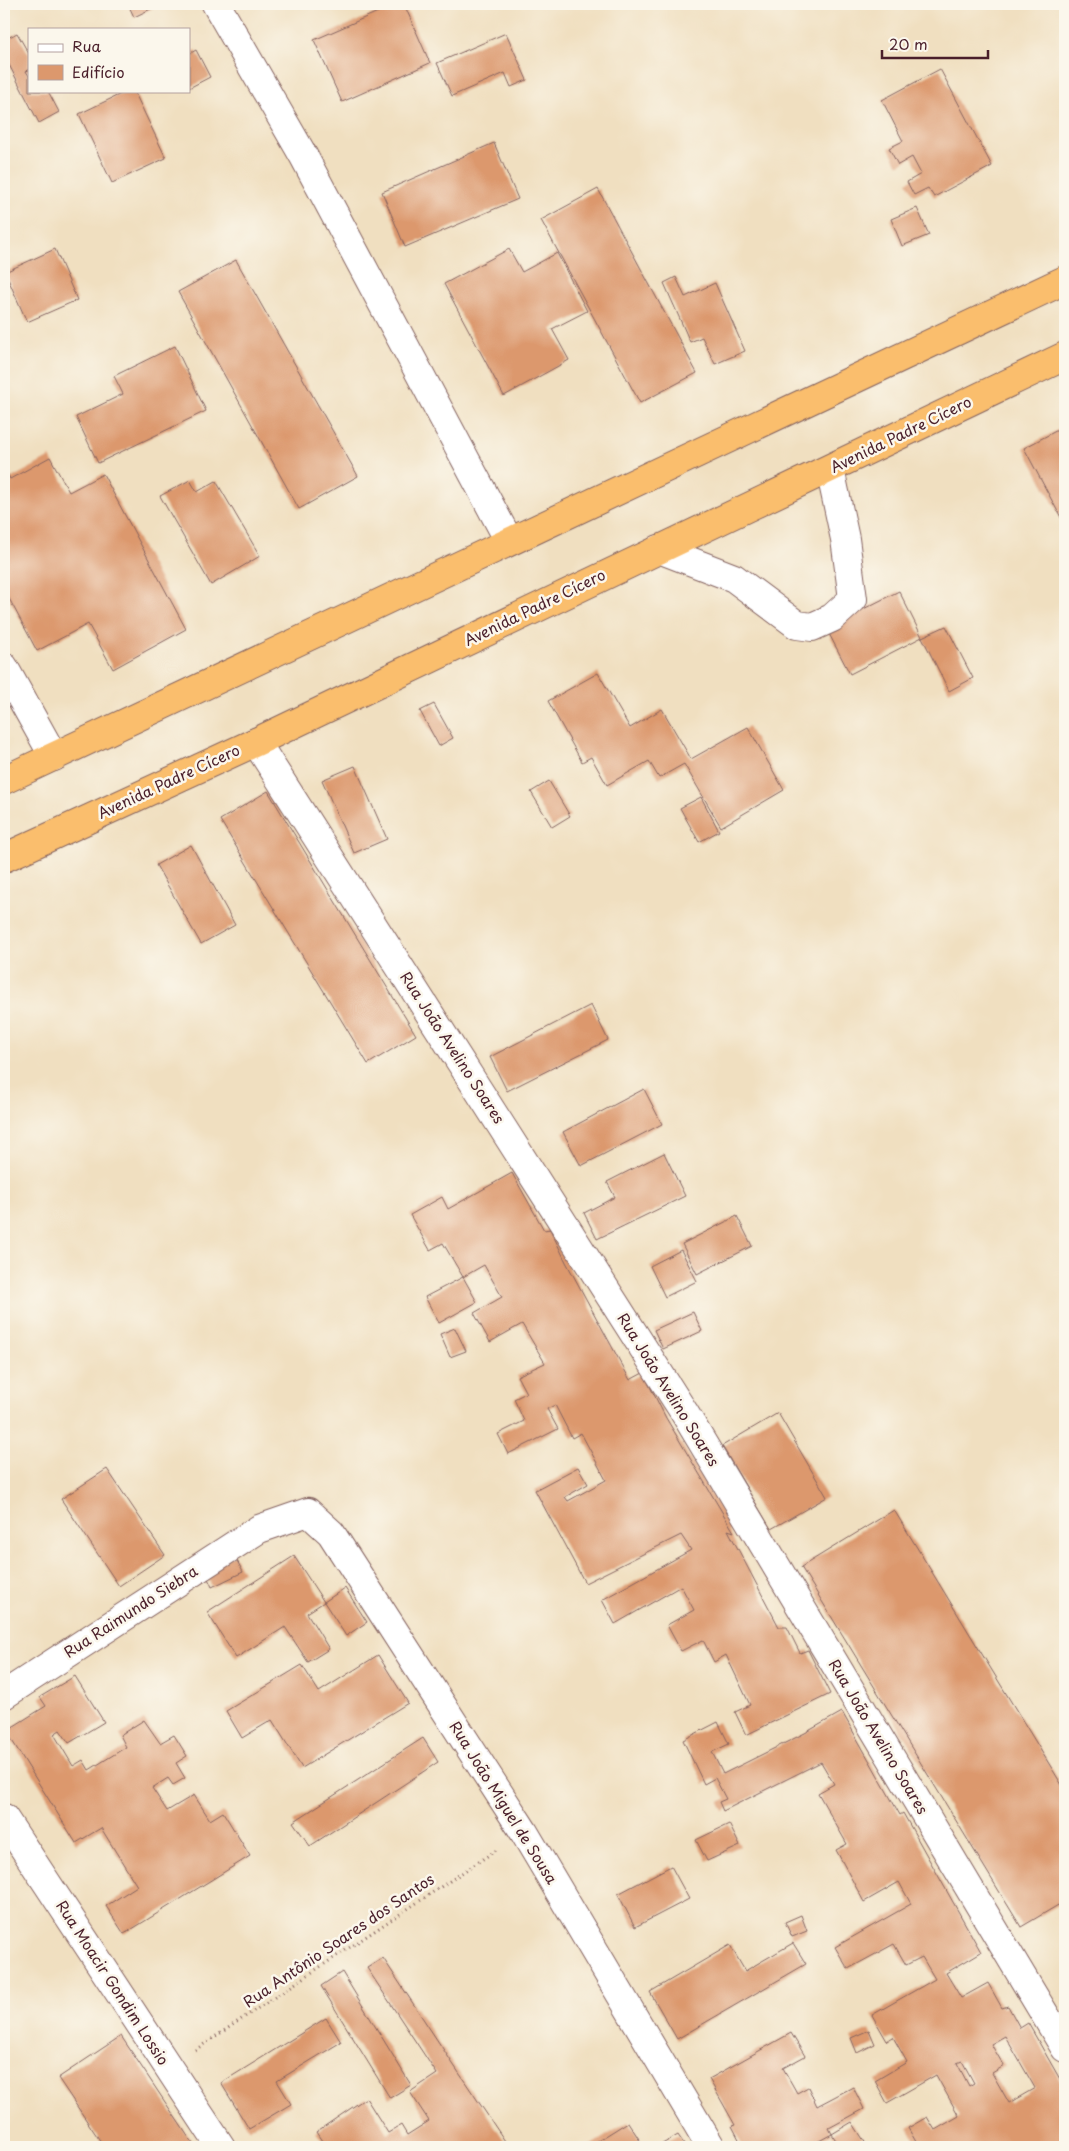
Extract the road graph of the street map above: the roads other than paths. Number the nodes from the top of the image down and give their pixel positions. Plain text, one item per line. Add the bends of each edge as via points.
1 (216, 4) edge
2 (1065, 280) edge
3 (1065, 356) edge
4 (830, 469) junction
5 (510, 541) junction
6 (659, 549) junction
7 (4, 667) edge
8 (256, 742) junction
9 (54, 757) junction
10 (4, 780) edge
11 (4, 858) edge
12 (259, 1529) joint
13 (4, 1695) edge
14 (4, 1818) edge
15 (1065, 2048) edge
16 (222, 2147) edge
17 (711, 2147) edge

1 - 5 street via 303,154
2 - 5 highway
3 - 4 highway, Avenida Padre Cícero
4 - 6 highway, Avenida Padre Cícero
4 - 6 street via 845,539 853,599 832,618 812,626 797,624 734,578
5 - 9 highway
6 - 8 highway, Avenida Padre Cícero
7 - 9 street
8 - 11 highway, Avenida Padre Cícero
8 - 15 street, Rua João Avelino Soares via 684,1412
9 - 10 highway
12 - 13 street, Rua Raimundo Siebra
12 - 17 street, Rua João Miguel de Sousa via 308,1512 331,1534 524,1832
14 - 16 street, Rua Moacir Gondim Lossio

